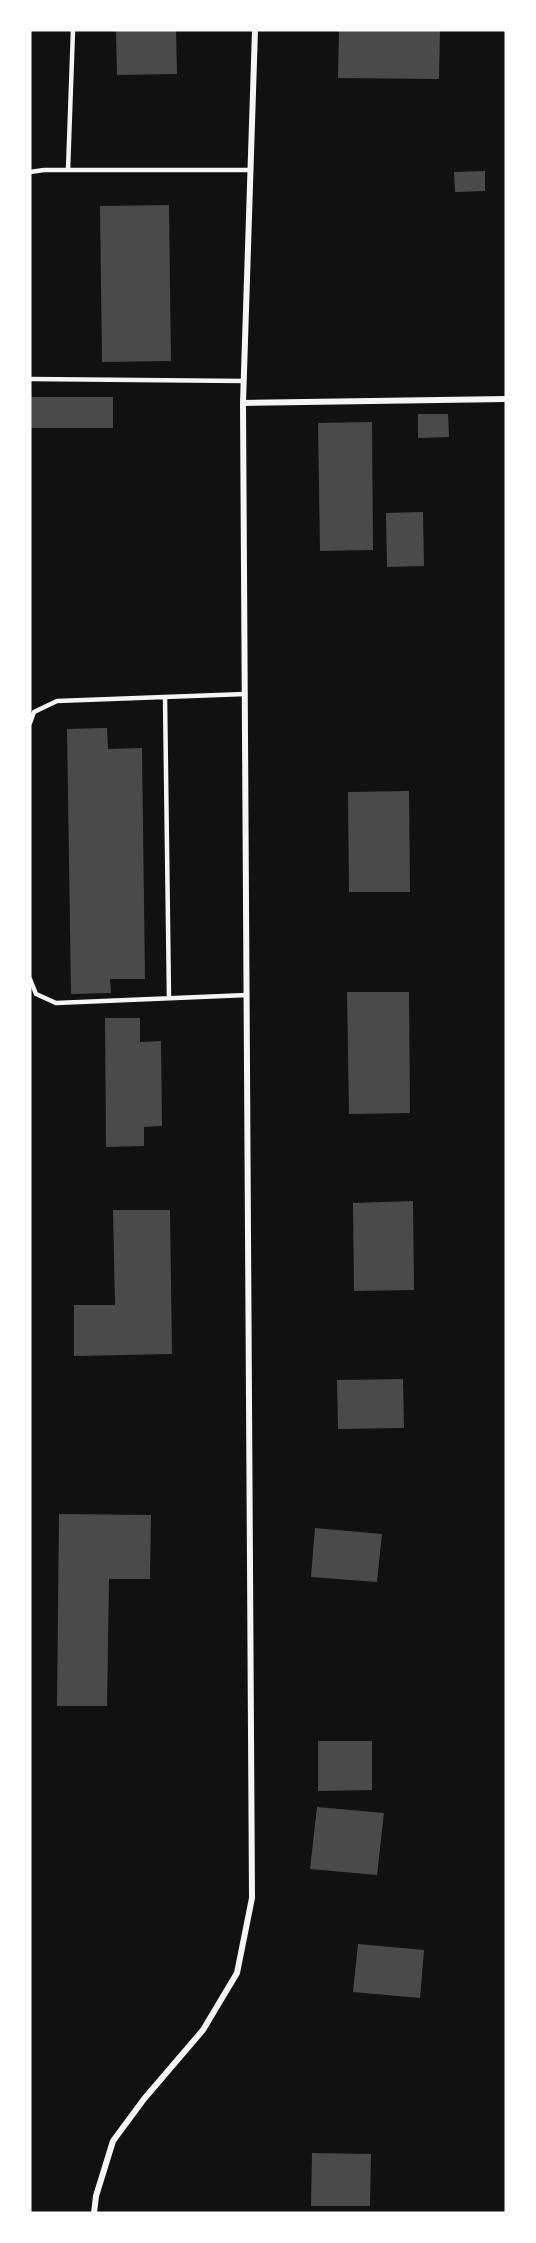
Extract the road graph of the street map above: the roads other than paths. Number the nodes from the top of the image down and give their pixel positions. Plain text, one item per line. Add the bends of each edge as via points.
1 (73, 30) edge
2 (255, 30) edge
3 (250, 170) junction
4 (68, 171) junction
5 (30, 172) edge
6 (30, 379) edge
7 (244, 381) junction
8 (506, 399) edge
9 (243, 403) junction
10 (245, 694) junction
11 (165, 697) junction
12 (30, 723) edge
13 (30, 979) edge
14 (247, 995) junction
15 (169, 998) junction
16 (94, 2213) edge

1 - 4 lane
2 - 3 street
3 - 4 lane
3 - 7 street
4 - 5 lane
6 - 7 lane
7 - 9 street
8 - 9 street
9 - 10 street
10 - 11 lane
10 - 14 street
11 - 12 lane via 57,701 34,712
11 - 15 lane
13 - 15 lane via 36,994 56,1003
14 - 15 lane
14 - 16 street via 252,1898 237,1973 203,2030 113,2141

